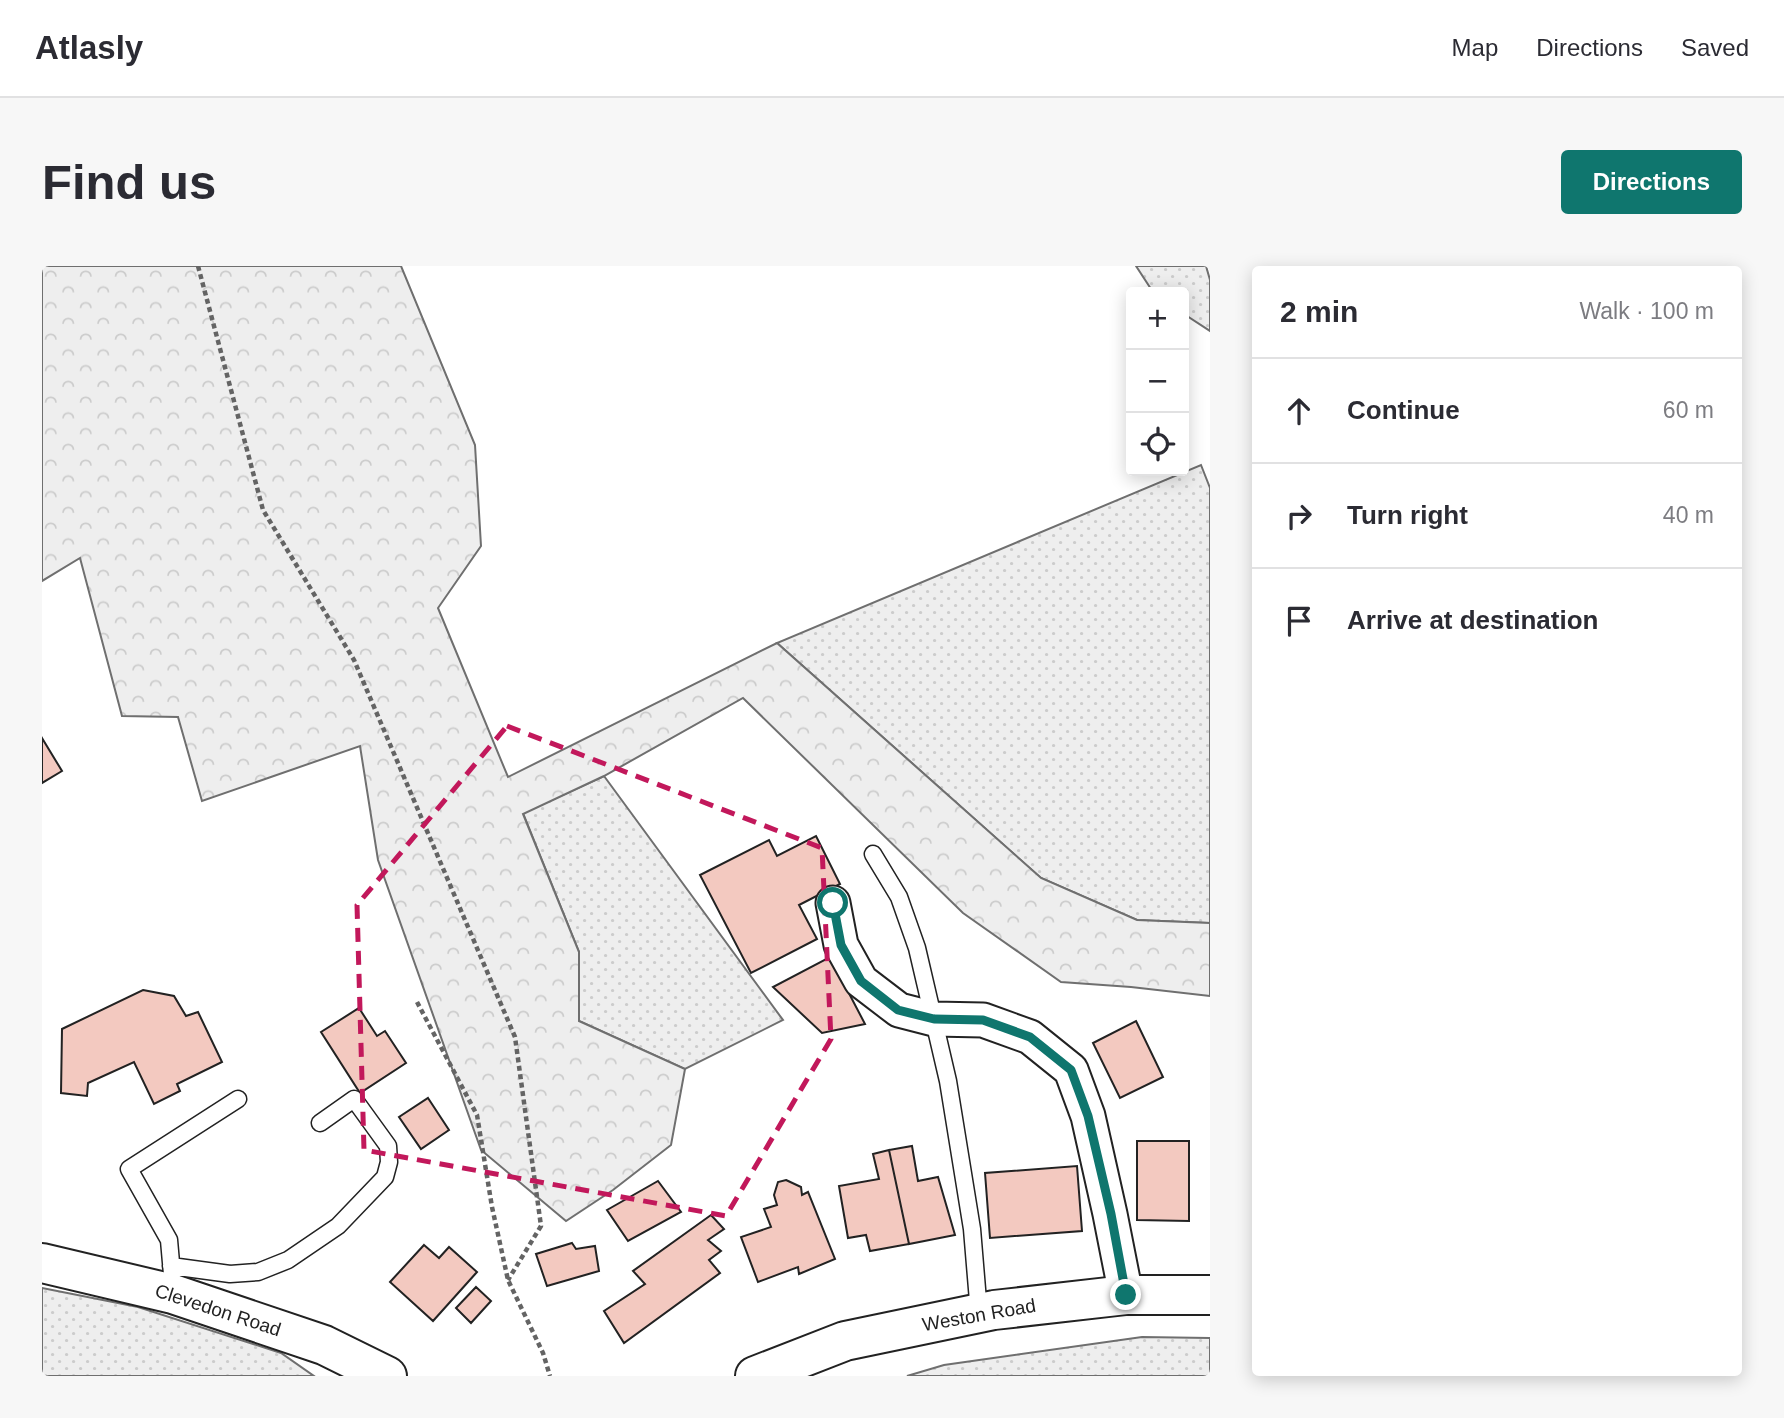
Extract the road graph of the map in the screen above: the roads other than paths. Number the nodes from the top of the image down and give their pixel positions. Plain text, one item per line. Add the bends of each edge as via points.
1 (873, 854) dead end
2 (833, 903) dead end
3 (934, 1019) junction
4 (238, 1099) dead end
5 (320, 1123) dead end
6 (42, 1263) edge
7 (172, 1280) junction
8 (1126, 1295) junction
9 (1210, 1295) edge
10 (979, 1313) junction
11 (387, 1376) edge
12 (755, 1376) edge

1 - 3 lane via 899,897
2 - 3 street via 841,945 861,981 898,1010
3 - 8 street via 983,1020 1030,1037 1071,1070 1088,1116
3 - 10 lane via 972,1229
4 - 7 lane via 129,1169 169,1240
5 - 7 lane via 354,1099 388,1146 385,1177 338,1226 288,1260 258,1272
6 - 7 street, Clevedon Road
7 - 11 street, Clevedon Road
8 - 9 street, Weston Road
8 - 10 street, Weston Road
10 - 12 street, Weston Road via 845,1341

